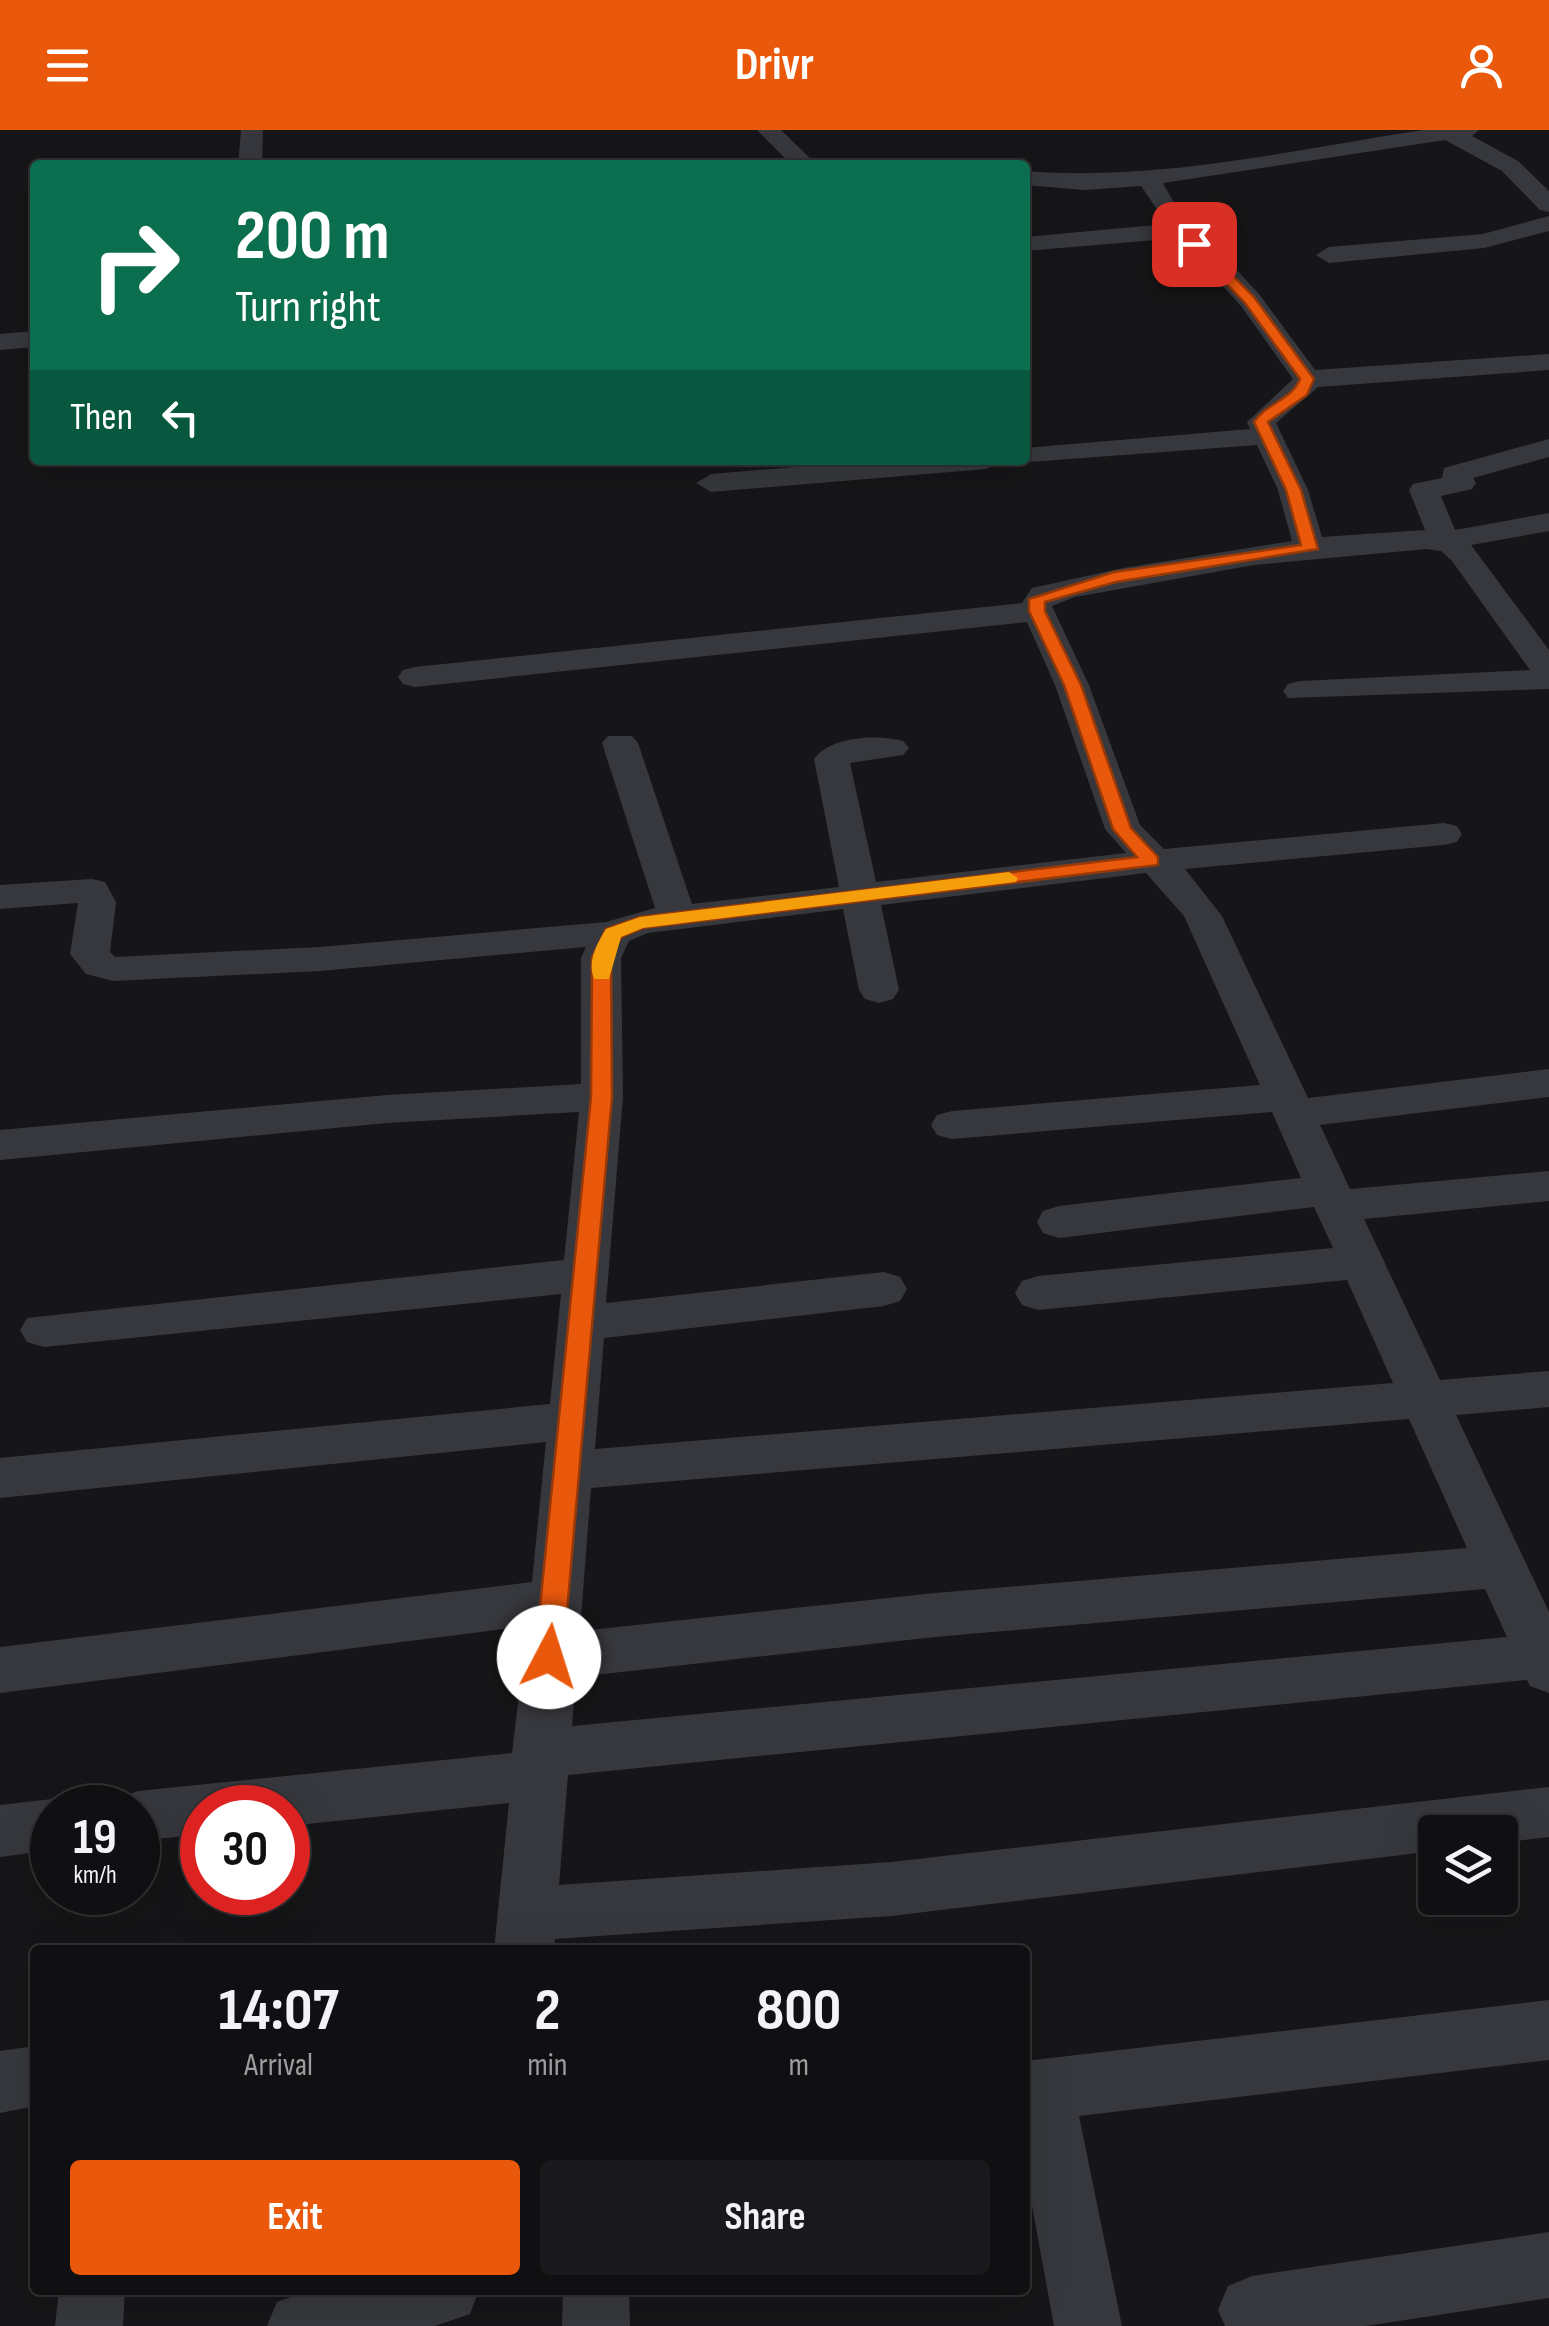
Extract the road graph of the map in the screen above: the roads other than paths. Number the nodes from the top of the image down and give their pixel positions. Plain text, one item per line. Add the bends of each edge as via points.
1 (252, 130) edge
2 (768, 130) edge
3 (1460, 132) edge
4 (1225, 137) dead end
5 (250, 160) edge
6 (800, 160) edge
7 (1254, 162) junction
8 (1149, 178) junction
9 (1030, 179) edge
10 (1549, 205) edge
11 (1549, 223) edge
12 (1183, 230) junction
13 (1496, 238) junction
14 (1549, 240) edge
15 (1030, 244) edge
16 (1329, 255) dead end
17 (30, 339) edge
18 (0, 342) edge
19 (1549, 362) edge
20 (1307, 379) junction
21 (1265, 436) junction
22 (1549, 448) edge
23 (1030, 457) edge
24 (855, 466) edge
25 (711, 483) dead end
26 (1549, 522) edge
27 (1447, 542) junction
28 (1310, 549) junction
29 (1037, 611) junction
30 (1549, 671) edge
31 (415, 676) dead end
32 (1549, 679) edge
33 (1300, 691) dead end
34 (620, 743) dead end
35 (891, 748) dead end
36 (1444, 834) dead end
37 (1152, 861) junction
38 (859, 896) junction
39 (0, 897) edge
40 (677, 918) junction
41 (613, 933) junction
42 (879, 990) dead end
43 (1549, 1083) edge
44 (602, 1097) junction
45 (1289, 1106) junction
46 (952, 1125) dead end
47 (0, 1144) edge
48 (1549, 1186) edge
49 (1332, 1198) junction
50 (1059, 1222) dead end
51 (1362, 1262) junction
52 (585, 1275) junction
53 (884, 1288) dead end
54 (1038, 1294) dead end
55 (580, 1324) junction
56 (44, 1330) dead end
57 (1549, 1389) edge
58 (1425, 1400) junction
59 (571, 1421) junction
60 (566, 1471) junction
61 (0, 1478) edge
62 (1501, 1566) junction
63 (554, 1601) junction
64 (1543, 1648) edge
65 (549, 1657) junction
66 (0, 1670) edge
67 (538, 1764) junction
68 (310, 1796) edge
69 (1549, 1812) edge
70 (30, 1827) edge
71 (0, 1830) edge
72 (526, 1932) edge
73 (1549, 2030) edge
74 (30, 2077) edge
75 (0, 2082) edge
76 (1034, 2091) edge
77 (1549, 2265) edge
78 (92, 2295) edge
79 (596, 2295) edge
80 (411, 2307) edge
81 (1252, 2310) dead end
82 (89, 2326) edge
83 (301, 2326) edge
84 (596, 2326) edge
85 (1088, 2326) edge

1 - 5 street
2 - 6 street
3 - 7 street
3 - 10 street via 1510,166
4 - 7 street
7 - 8 street
8 - 9 street
8 - 12 street
11 - 13 street
12 - 15 street
12 - 20 street via 1250,300
13 - 14 street
13 - 16 street
17 - 18 street
19 - 20 street
20 - 21 street via 1302,392 1267,413 1261,422
21 - 23 street
21 - 28 street via 1294,490
22 - 27 street via 1454,474 1461,483 1424,490
24 - 25 street
26 - 27 street
27 - 28 street via 1416,538
27 - 30 street
28 - 29 street via 1076,586 1043,595
29 - 31 street
29 - 37 street via 1072,685 1122,829
32 - 33 street
34 - 40 street
35 - 38 street via 832,759
36 - 37 street
37 - 38 street
37 - 45 street via 1203,916
38 - 40 street
38 - 42 street
39 - 41 street via 92,890 97,902 90,954 113,969
40 - 41 street
41 - 44 street via 602,958
43 - 45 street
44 - 47 street
44 - 52 street
45 - 46 street
45 - 49 street
48 - 49 street
49 - 50 street
49 - 51 street
51 - 54 street
51 - 58 street
52 - 55 street
52 - 56 street
53 - 55 street
55 - 59 street
57 - 58 street
58 - 60 street
58 - 62 street
59 - 60 street
59 - 61 street
60 - 63 street
62 - 64 street
62 - 65 street
63 - 65 street
63 - 66 street
64 - 67 street
65 - 67 street
67 - 68 street
67 - 72 street
69 - 72 street
70 - 71 street
73 - 76 street
74 - 75 street
76 - 85 street
77 - 81 street
78 - 82 street
79 - 84 street
80 - 83 street

